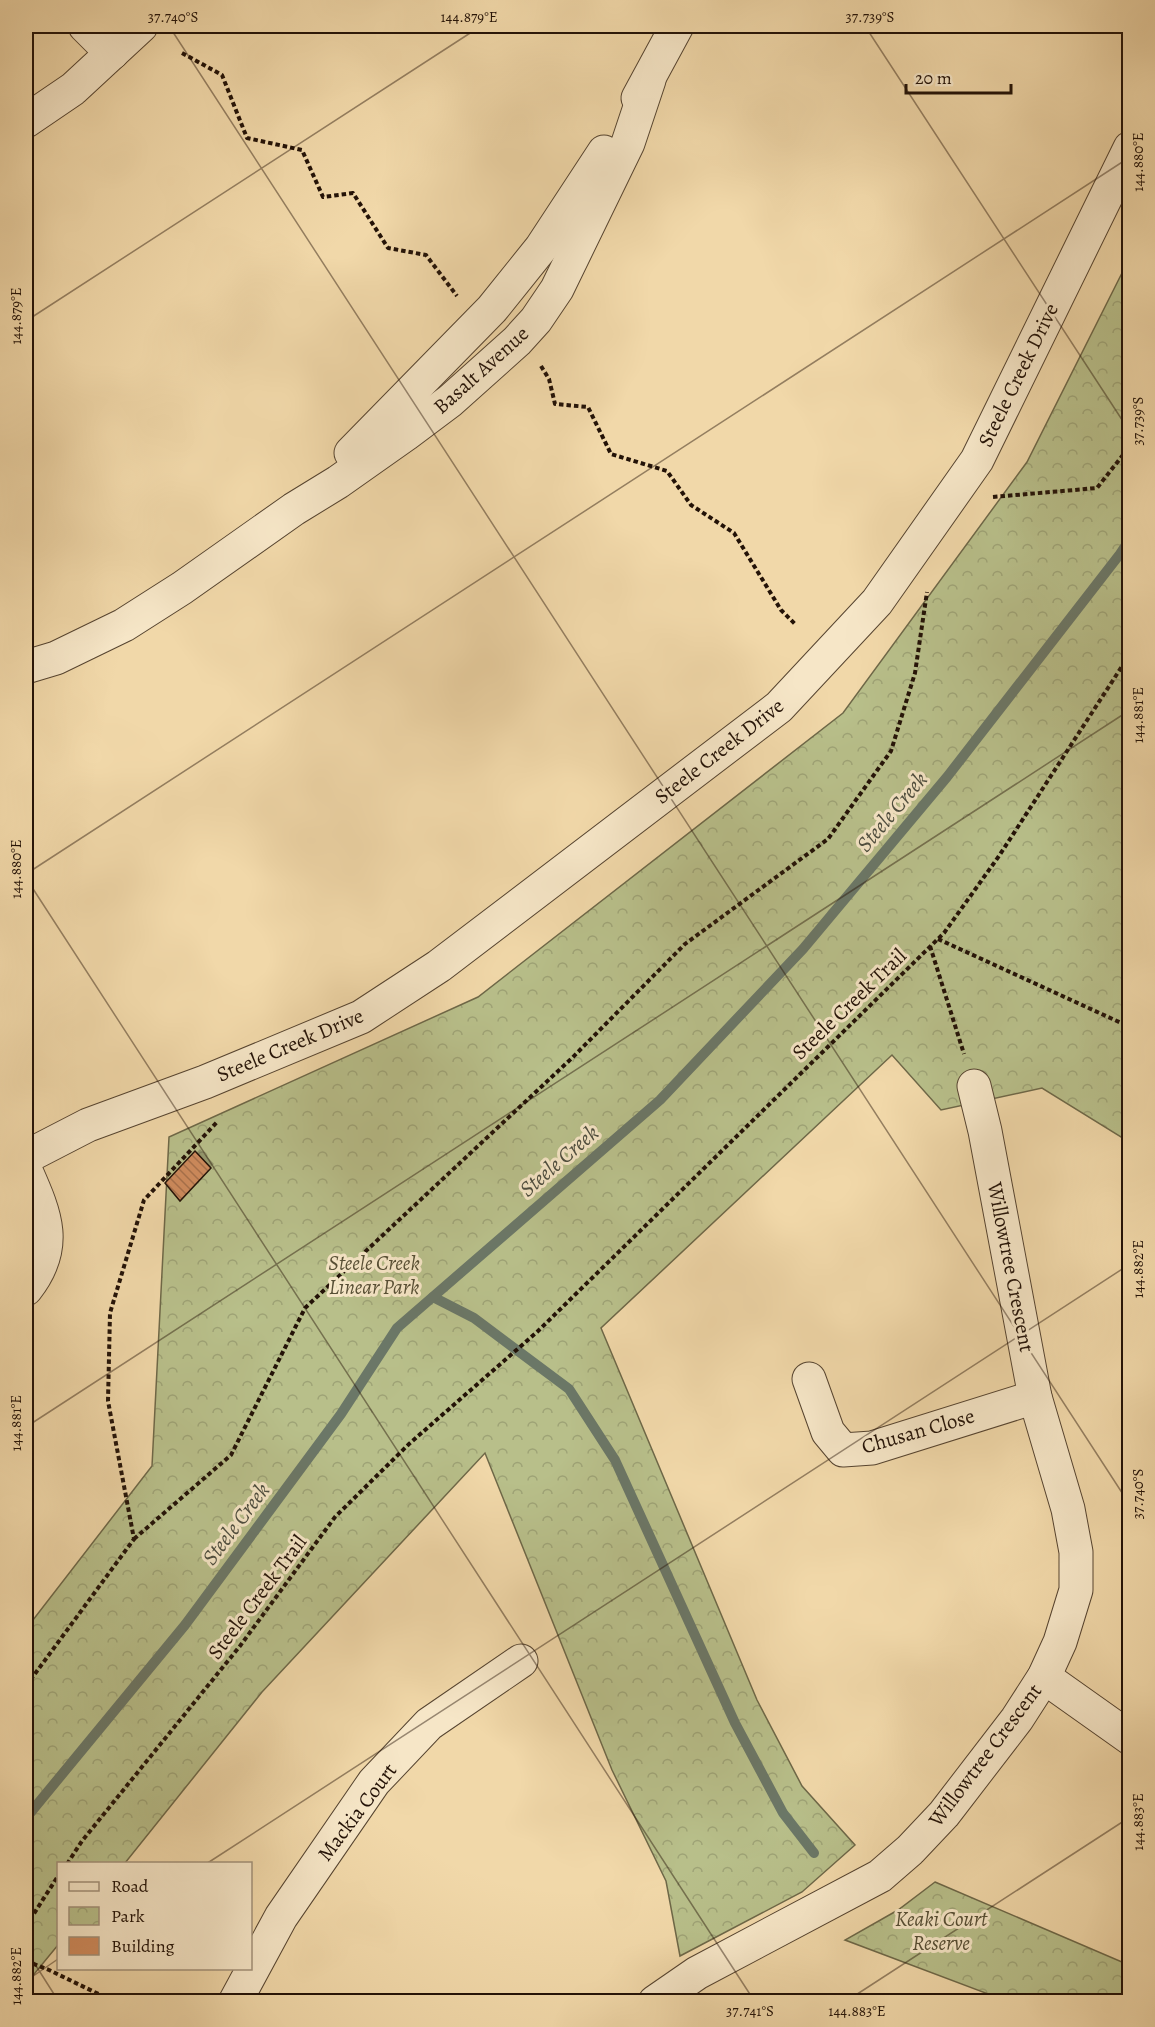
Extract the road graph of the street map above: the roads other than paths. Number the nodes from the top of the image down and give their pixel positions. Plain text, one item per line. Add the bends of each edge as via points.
1 (85, 26) edge
2 (141, 26) edge
3 (677, 26) edge
4 (112, 53) junction
5 (26, 121) edge
6 (1130, 148) edge
7 (26, 668) edge
8 (974, 1086) road end
9 (88, 1125) junction
10 (26, 1132) edge
11 (26, 1157) edge
12 (26, 1171) edge
13 (26, 1289) edge
14 (809, 1379) dead end
15 (1035, 1397) junction
16 (521, 1661) dead end
17 (1044, 1677) junction
18 (1130, 1738) edge
19 (252, 1970) edge
20 (252, 1970) edge
21 (235, 2001) edge
22 (655, 2001) edge

1 - 4 street
2 - 4 street
3 - 7 street, Basalt Avenue via 649,80 541,248 492,309 384,421 294,509 191,582 124,625
4 - 5 street via 73,89
6 - 9 street, Steele Creek Drive via 977,460 877,602 779,706 440,966 361,1017 205,1082
8 - 15 street, Willowtree Crescent
9 - 10 street, Steele Creek Drive
9 - 11 street, Steele Creek Drive
12 - 13 street via 48,1237 38,1274
14 - 15 street, Chusan Close via 828,1432 843,1450 872,1448
15 - 17 street, Willowtree Crescent via 1068,1509 1076,1552 1076,1590
16 - 19 street, Mackia Court via 429,1724 374,1782 281,1917
17 - 18 street
17 - 22 street, Willowtree Crescent via 944,1814 880,1876 697,1973
20 - 21 street, Mackia Court

